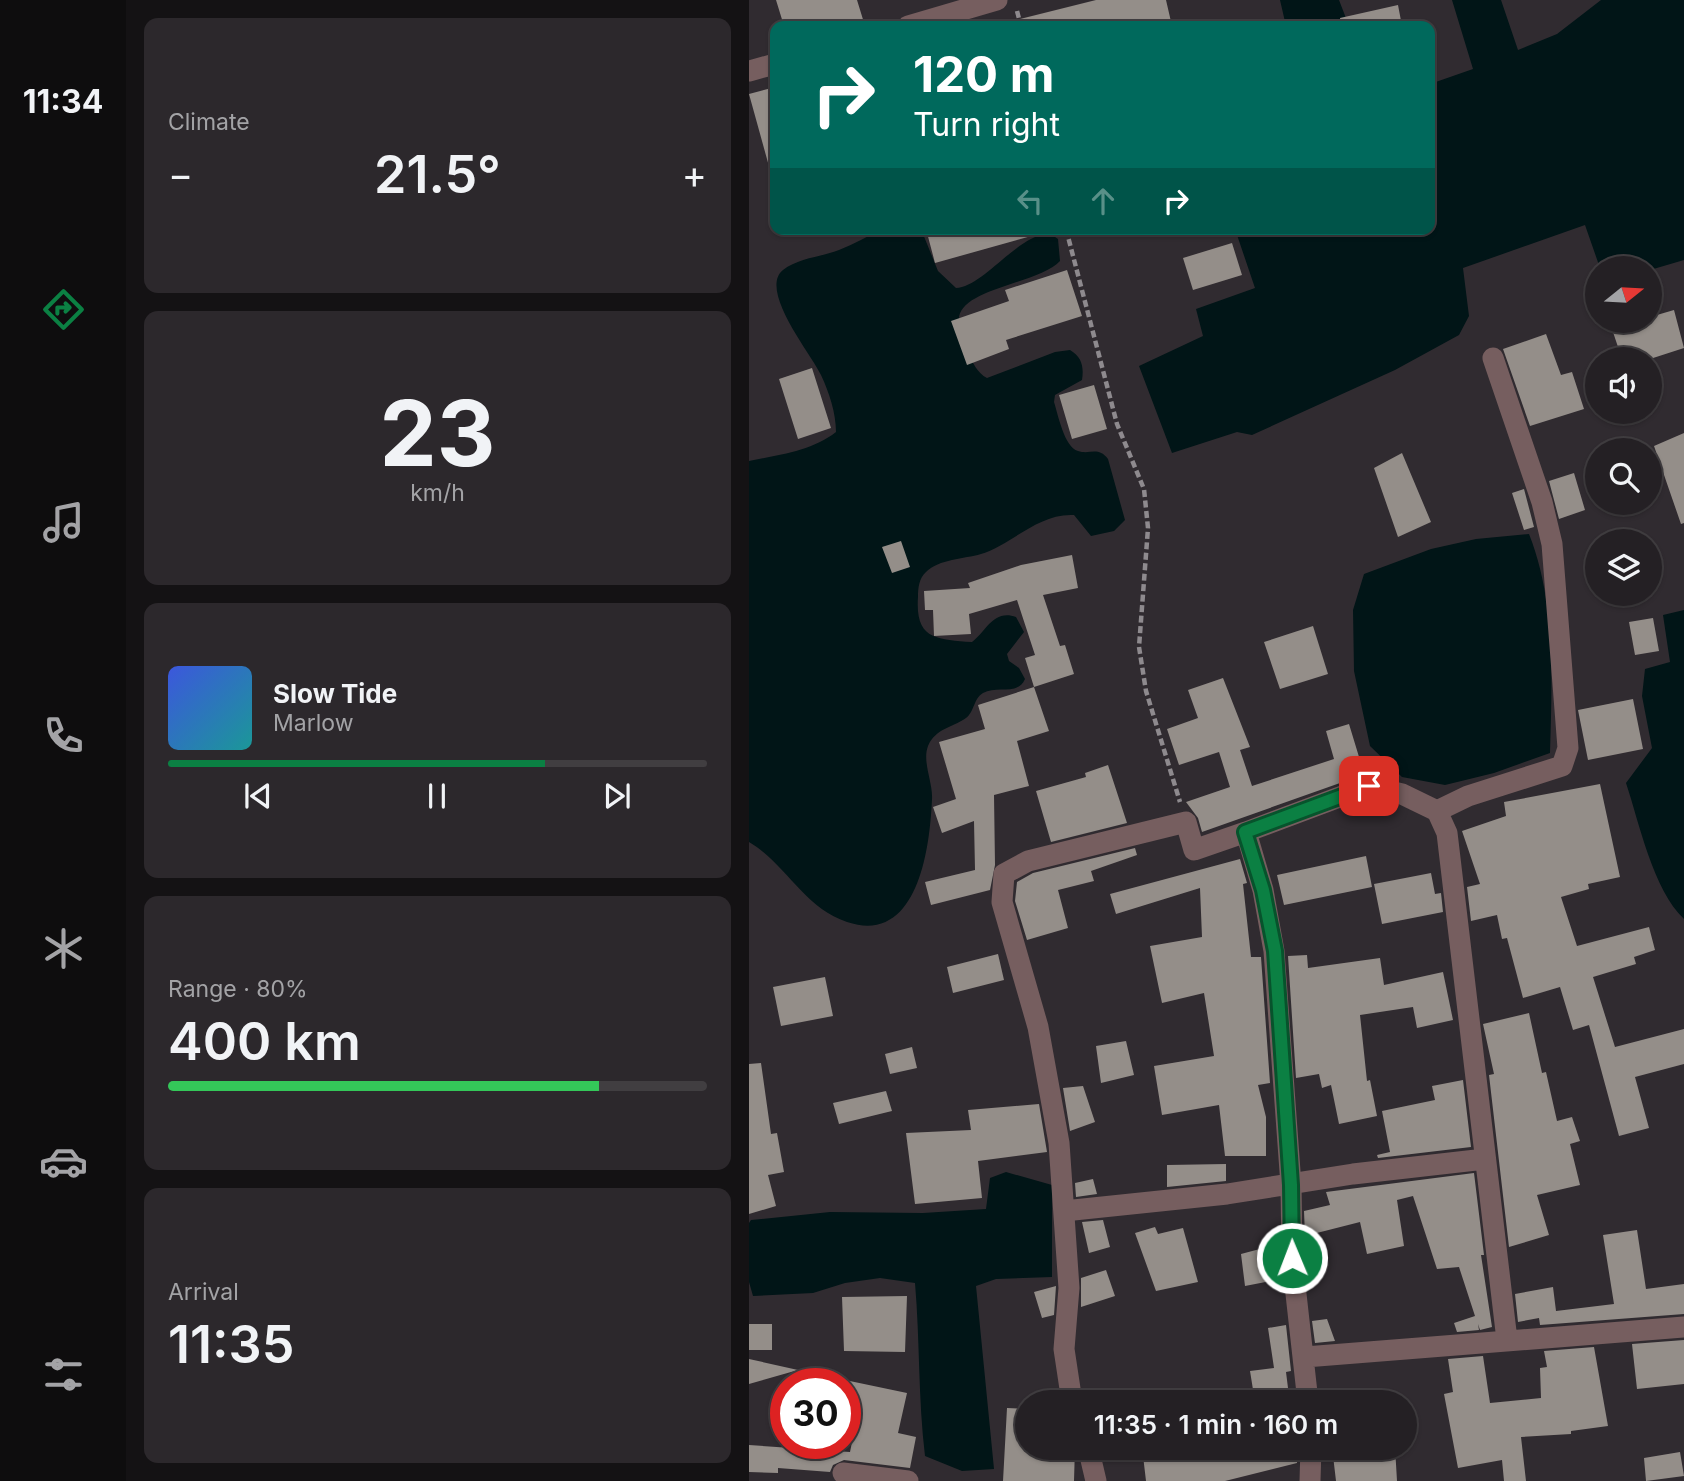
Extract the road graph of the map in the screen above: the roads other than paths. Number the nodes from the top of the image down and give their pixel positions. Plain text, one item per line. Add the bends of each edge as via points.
1 (997, 0) edge
2 (925, 21) edge
3 (770, 65) edge
4 (749, 71) edge
5 (1493, 358) dead end
6 (1437, 811) junction
7 (1245, 832) junction
8 (1485, 1159) junction
9 (1291, 1185) junction
10 (1064, 1211) junction
11 (1684, 1327) edge
12 (1507, 1340) junction
13 (1305, 1357) junction
14 (1070, 1390) edge
15 (1307, 1390) edge
16 (1091, 1460) edge
17 (1311, 1460) edge
18 (843, 1473) dead end
19 (908, 1481) edge
20 (1096, 1481) edge
21 (1311, 1481) edge

1 - 2 street
3 - 4 street
5 - 6 street via 1552,544 1568,748 1562,766 1468,796
6 - 7 street via 1402,794 1369,786
6 - 8 street via 1447,833
7 - 9 street via 1275,951
7 - 10 street via 1194,850 1186,822 1028,861 1004,874 1002,902 1038,1027 1053,1103
8 - 9 street
8 - 12 street
9 - 10 street
9 - 13 street via 1292,1258
10 - 14 street via 1069,1288 1064,1349
11 - 12 street
12 - 13 street
13 - 15 street
16 - 20 street
17 - 21 street
18 - 19 street

